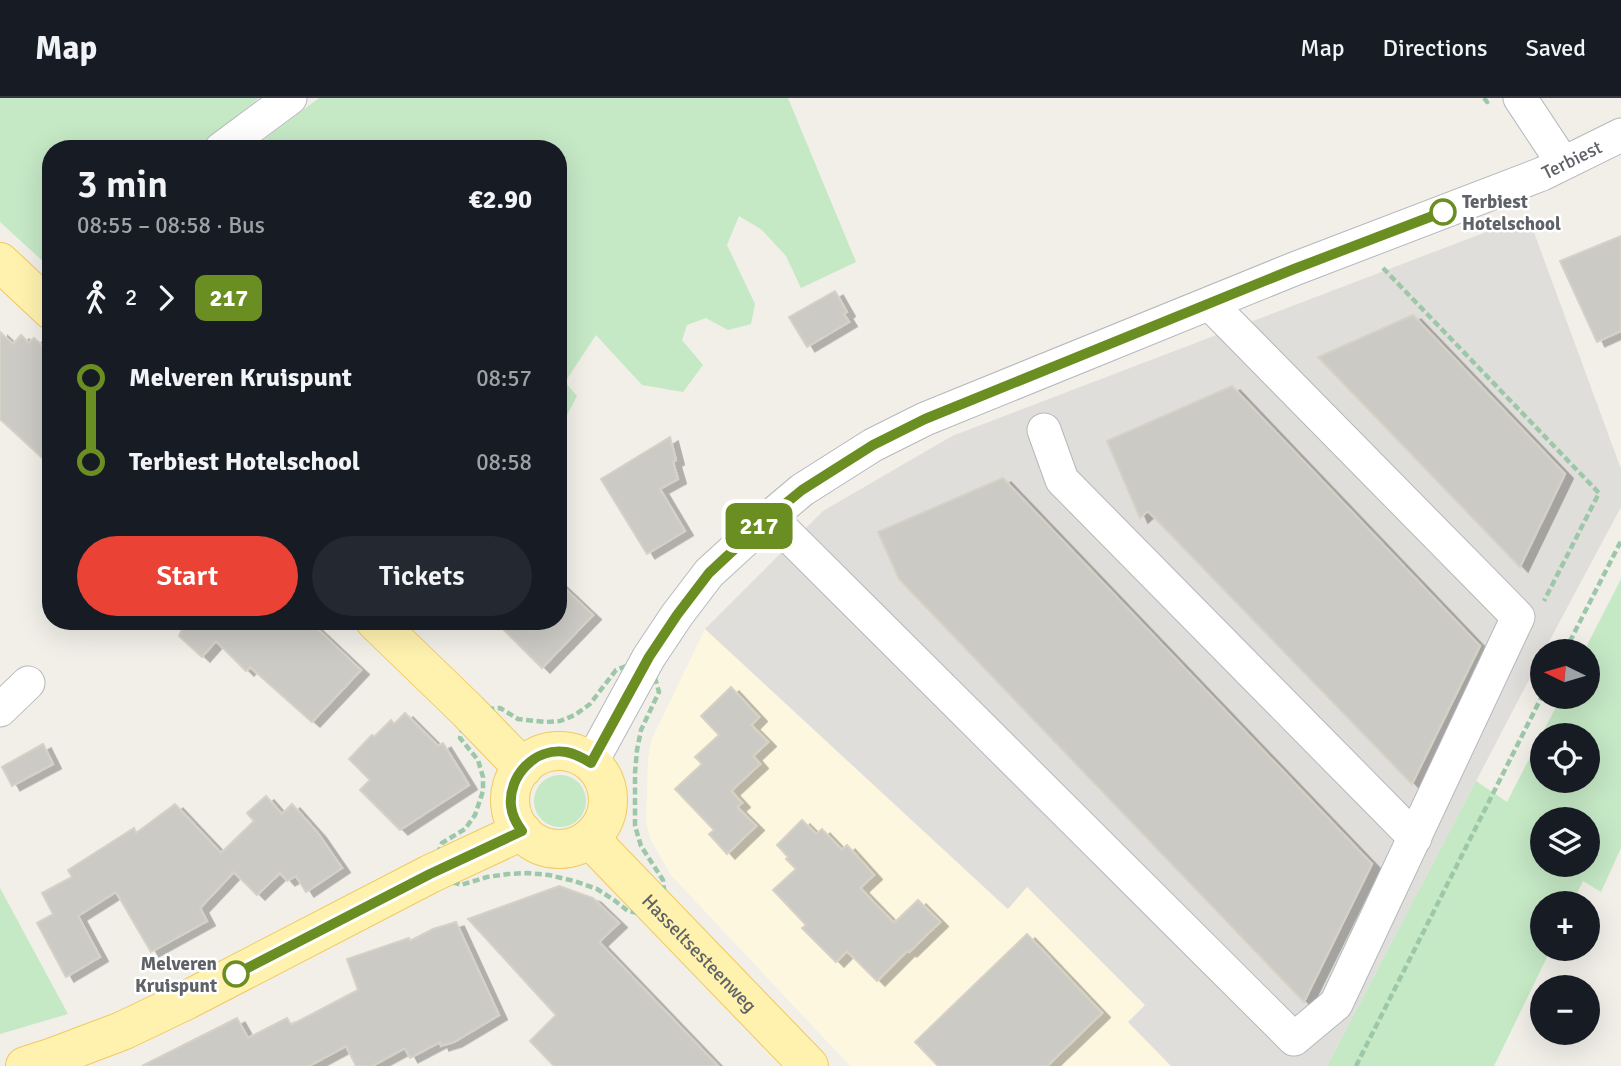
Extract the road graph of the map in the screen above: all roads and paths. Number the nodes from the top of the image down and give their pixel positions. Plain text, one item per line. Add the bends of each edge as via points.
1 (290, 98) edge
2 (1520, 98) edge
3 (1621, 135) edge
4 (233, 140) edge
5 (1563, 163) junction
6 (1360, 244) junction
7 (0, 262) edge
8 (42, 299) edge
9 (1210, 304) junction
10 (1044, 430) dead end
11 (769, 517) junction
12 (1621, 541) edge
13 (1518, 617) junction
14 (384, 630) edge
15 (1571, 639) edge
16 (649, 657) junction
17 (28, 683) dead end
18 (1535, 709) edge
19 (0, 710) edge
20 (468, 711) junction
21 (591, 763) junction
22 (523, 768) junction
23 (522, 831) junction
24 (1415, 838) junction
25 (590, 839) junction
26 (430, 874) junction
27 (667, 918) junction
28 (25, 1066) edge
29 (809, 1066) edge
30 (1356, 1066) edge

1 - 4 street
2 - 5 street
3 - 5 street, Terbiest
5 - 6 street, Terbiest
6 - 9 street, Terbiest
6 - 13 path via 1599,493 1541,609
7 - 8 main road
9 - 11 street, Terbiest via 925,419 873,445
9 - 13 street
10 - 24 street via 1062,480
11 - 16 street, Terbiest via 709,573
11 - 24 street via 1294,1038 1336,1004
12 - 15 path
13 - 24 street
14 - 20 main road
16 - 20 path via 616,670 590,705 560,721 518,719 500,708
16 - 21 street, Terbiest
16 - 27 path via 659,692 637,750 635,826 640,846 663,880
17 - 19 street
18 - 30 path
20 - 22 main road
20 - 26 path via 460,738 478,760 483,791 465,828 442,843
21 - 22 main road via 578,755 548,753
21 - 25 main road via 602,776 607,810 602,826
22 - 23 main road via 511,792 514,820
23 - 25 main road via 533,842 555,849
23 - 26 main road
25 - 27 main road, Hasseltsesteenweg
26 - 27 path via 461,885 509,874 549,875 597,889 628,911
26 - 28 main road via 133,1026
27 - 29 main road, Hasseltsesteenweg

